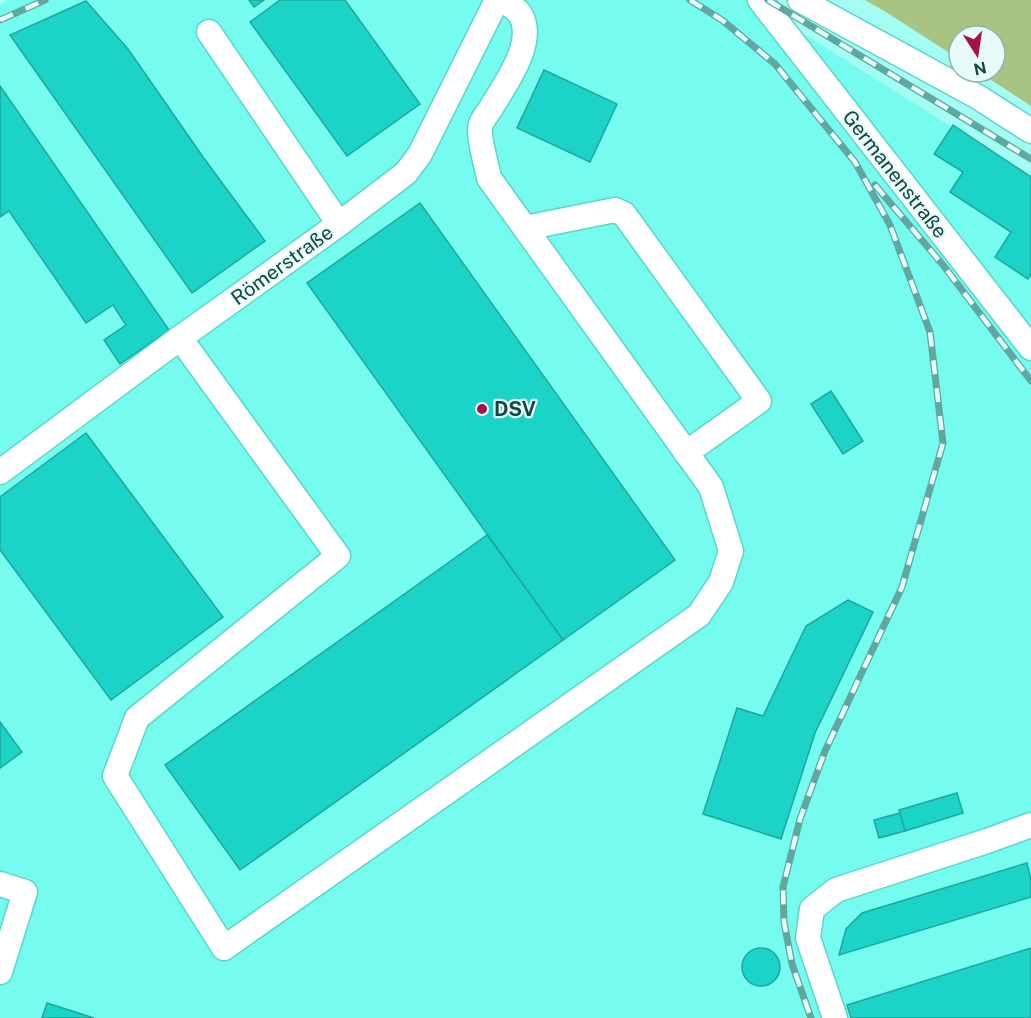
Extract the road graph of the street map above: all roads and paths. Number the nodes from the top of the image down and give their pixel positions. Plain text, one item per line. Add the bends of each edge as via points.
1 (497, 0) edge
2 (502, 0) edge
3 (760, 0) edge
4 (800, 0) edge
5 (208, 32) dead end
6 (1031, 131) edge
7 (339, 224) junction
8 (525, 228) junction
9 (180, 338) junction
10 (1031, 348) edge
11 (686, 453) junction
12 (0, 472) edge
13 (1031, 825) edge
14 (0, 884) edge
15 (0, 972) edge
16 (835, 1018) edge

1 - 7 street, Römerstraße via 420,154 406,173
2 - 8 street via 519,12 525,38 513,70 480,125 489,178
3 - 10 street, Germanenstraße
4 - 6 street via 978,97
5 - 7 street
7 - 9 street, Römerstraße
8 - 11 street
8 - 11 street via 615,210 624,214 753,391 759,401
9 - 11 street via 338,556 137,718 115,776 224,948 699,615 722,582 731,550 711,487
9 - 12 street, Römerstraße
13 - 16 street via 836,890 812,909 808,938
14 - 15 street via 25,892

